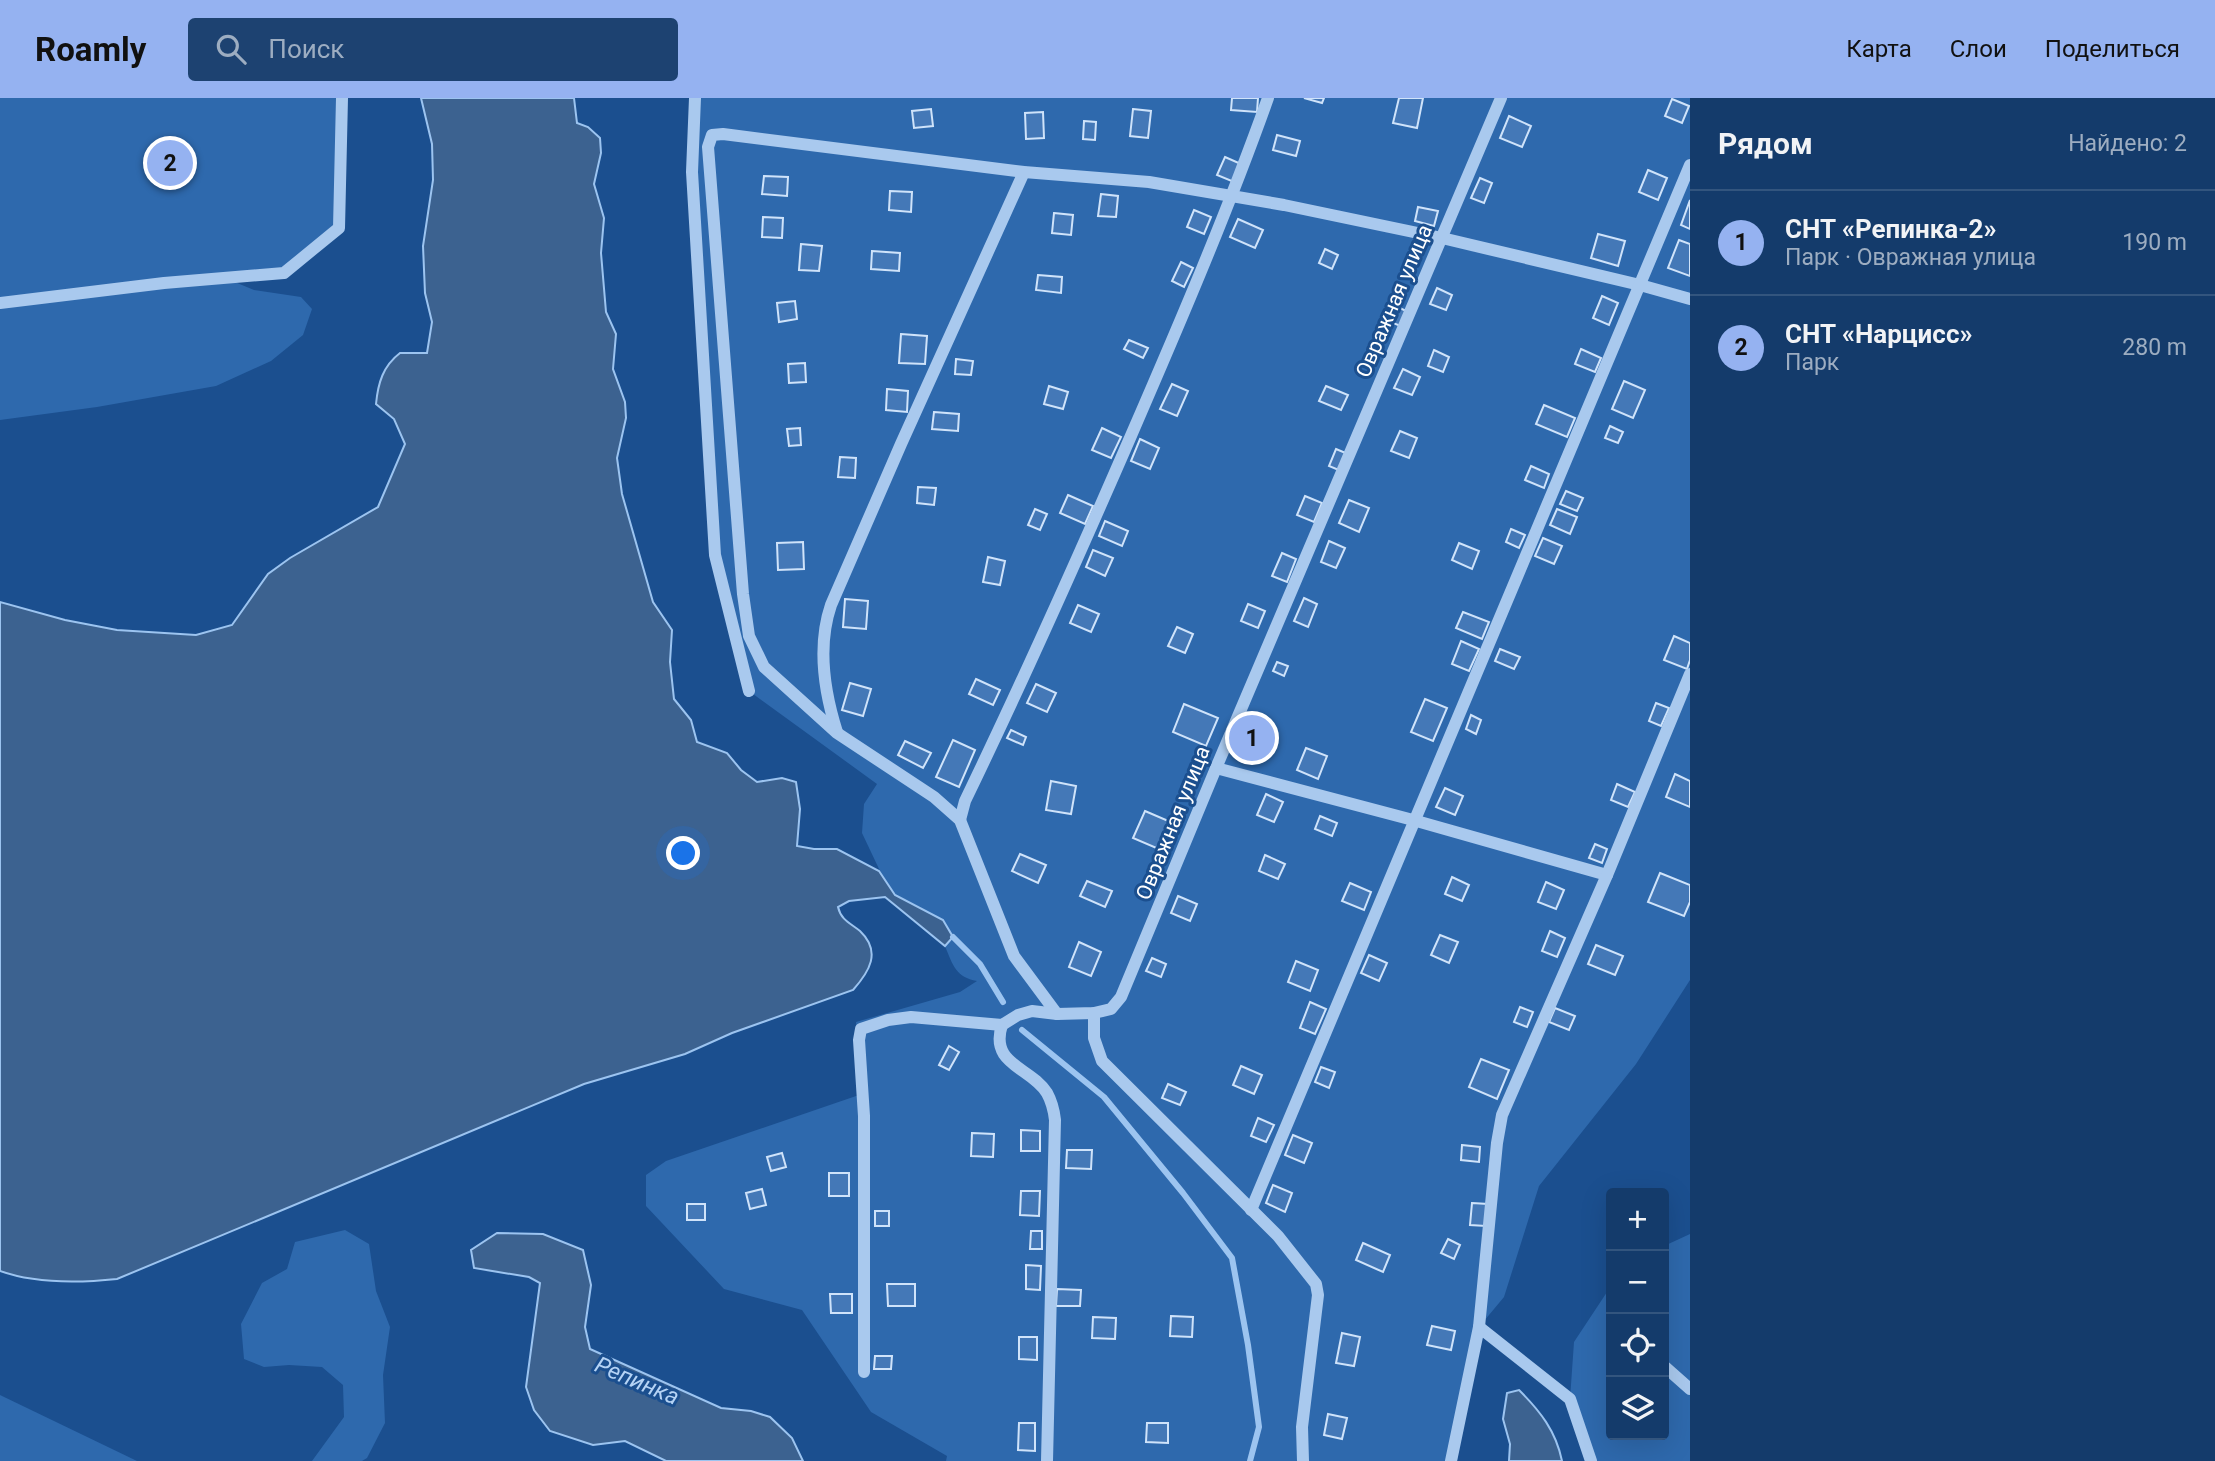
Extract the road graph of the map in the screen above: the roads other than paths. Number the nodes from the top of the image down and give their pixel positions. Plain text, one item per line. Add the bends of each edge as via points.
1 (342, 98) edge
2 (695, 98) edge
3 (1268, 98) edge
4 (1501, 98) edge
5 (1690, 165) edge
6 (1024, 172) junction
7 (1233, 196) junction
8 (1442, 238) junction
9 (1640, 285) junction
10 (1690, 299) edge
11 (0, 303) edge
12 (1690, 674) edge
13 (749, 691) dead end
14 (837, 733) junction
15 (1216, 768) junction
16 (960, 820) junction
17 (1413, 820) junction
18 (1608, 875) junction
19 (1094, 1013) junction
20 (1057, 1014) junction
21 (1002, 1025) junction
22 (1251, 1210) junction
23 (1479, 1327) junction
24 (1669, 1370) edge
25 (864, 1372) dead end
26 (1690, 1389) edge
27 (1047, 1461) edge
28 (1303, 1461) edge
29 (1451, 1461) edge
30 (1591, 1461) edge

1 - 11 street via 339,228 284,273
2 - 13 street via 692,172 715,555
3 - 7 street
4 - 8 street, Овражная улица
5 - 9 street
6 - 7 street via 1149,182
6 - 14 street via 825,621 826,698
6 - 14 street via 723,134 712,135 708,147 749,636 764,667
7 - 8 street
7 - 16 street
8 - 9 street
8 - 15 street, Овражная улица
9 - 10 street
9 - 17 street
12 - 18 street
14 - 16 street via 934,797
15 - 17 street
15 - 19 street, Овражная улица via 1121,997 1111,1009
16 - 20 street via 1014,957
17 - 18 street
17 - 22 street
18 - 23 street via 1502,1115
19 - 20 street
19 - 22 street via 1094,1038 1102,1061
20 - 21 street via 1032,1011
21 - 25 street via 911,1017 860,1031
21 - 27 street via 1000,1049 1046,1091 1055,1120
22 - 28 street via 1316,1284
23 - 29 street
23 - 30 street via 1570,1399
24 - 26 street

